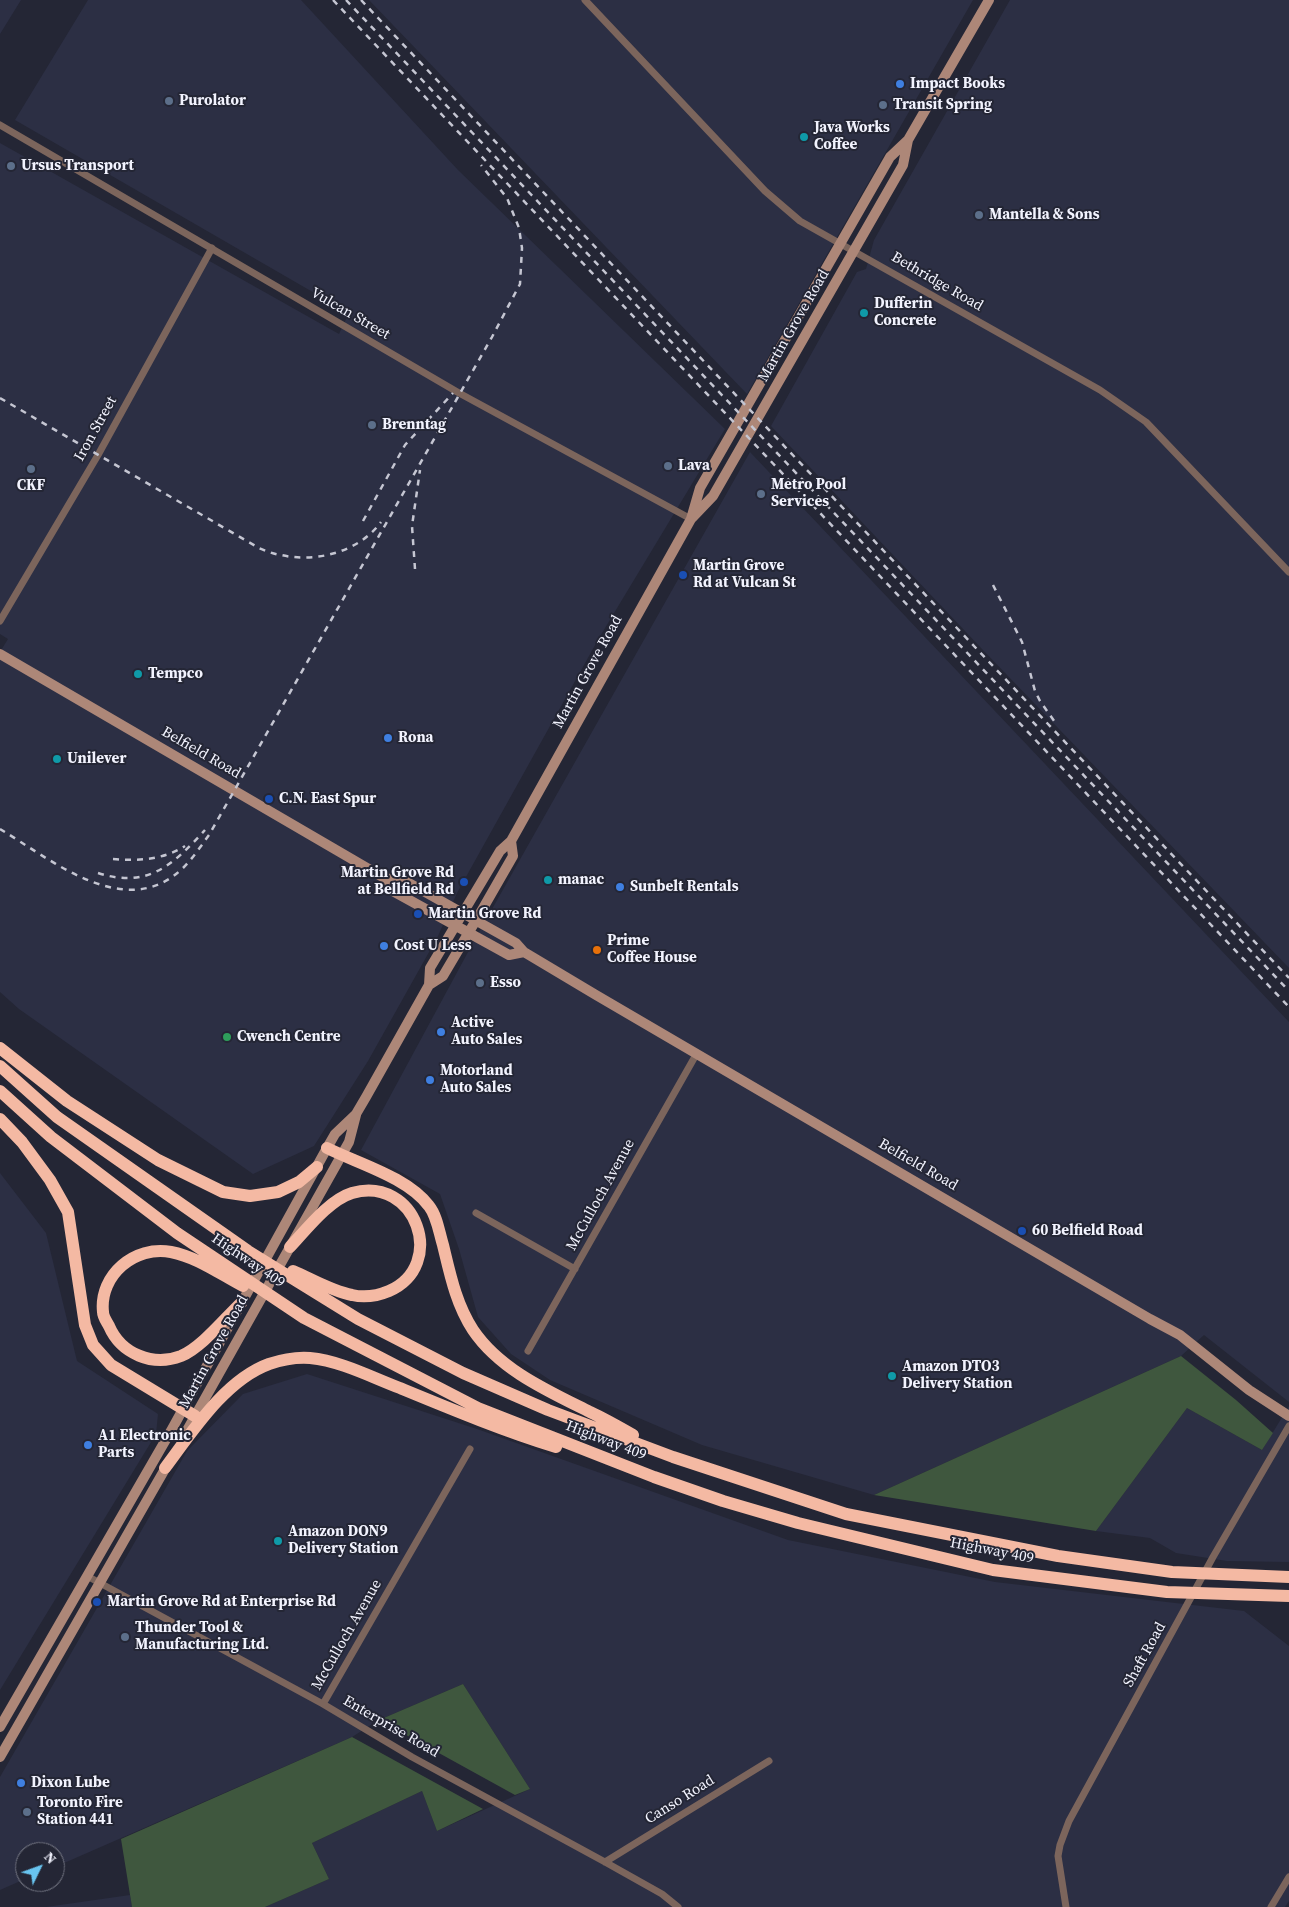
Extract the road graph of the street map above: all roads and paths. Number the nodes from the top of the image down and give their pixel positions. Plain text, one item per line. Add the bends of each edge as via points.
1 (584, 0) edge
2 (989, 0) edge
3 (0, 125) edge
4 (908, 140) junction
5 (841, 244) junction
6 (212, 248) junction
7 (854, 251) junction
8 (691, 519) junction
9 (1289, 572) edge
10 (0, 621) edge
11 (0, 654) edge
12 (511, 841) junction
13 (386, 879) junction
14 (463, 914) junction
15 (476, 921) junction
16 (455, 926) junction
17 (469, 934) junction
18 (524, 952) junction
19 (429, 985) junction
20 (0, 1048) edge
21 (697, 1053) junction
22 (0, 1066) edge
23 (0, 1091) edge
24 (356, 1114) junction
25 (0, 1120) edge
26 (327, 1148) junction
27 (342, 1155) junction
28 (317, 1167) junction
29 (476, 1213) dead end
30 (290, 1247) junction
31 (248, 1251) junction
32 (575, 1269) junction
33 (241, 1303) junction
34 (304, 1318) junction
35 (528, 1350) dead end
36 (184, 1408) junction
37 (195, 1416) junction
38 (1289, 1416) edge
39 (1289, 1426) edge
40 (470, 1449) dead end
41 (673, 1457) junction
42 (166, 1468) junction
43 (654, 1477) junction
44 (87, 1576) junction
45 (1289, 1576) edge
46 (101, 1583) junction
47 (1289, 1596) edge
48 (324, 1704) junction
49 (0, 1728) edge
50 (0, 1757) edge
51 (769, 1761) dead end
52 (605, 1862) junction
53 (1289, 1877) edge
54 (678, 1907) edge
55 (1066, 1907) edge
56 (1271, 1907) edge

1 - 5 street, Bethridge Road via 765,191 800,221
2 - 4 main road, Martin Grove Road
3 - 6 street, Vulcan Street
4 - 5 main road, Martin Grove Road via 890,158
4 - 7 main road, Martin Grove Road via 903,165
5 - 7 street, Bethridge Road
5 - 8 main road, Martin Grove Road via 700,488
6 - 8 street, Vulcan Street via 459,393
6 - 10 street, Iron Street via 98,455
7 - 8 main road, Martin Grove Road via 713,496
7 - 9 street, Bethridge Road via 1100,390 1146,422
8 - 12 main road, Martin Grove Road
11 - 13 main road, Belfield Road
12 - 14 main road, Martin Grove Road via 500,851
12 - 15 main road, Martin Grove Road via 513,856
13 - 14 main road, Belfield Road via 400,878
13 - 16 main road, Belfield Road via 391,890
14 - 15 main road, Belfield Road
14 - 16 main road, Martin Grove Road
15 - 17 main road, Martin Grove Road
15 - 18 main road, Belfield Road via 516,943
16 - 17 main road, Belfield Road
16 - 19 main road, Martin Grove Road via 430,968
17 - 18 main road, Belfield Road via 509,955
17 - 19 main road, Martin Grove Road via 443,976
18 - 21 main road, Belfield Road
19 - 24 main road, Martin Grove Road
20 - 28 highway via 67,1101 158,1160 223,1192 250,1196 278,1192 299,1182
21 - 32 street, McCulloch Avenue
21 - 38 main road, Belfield Road via 1180,1335
22 - 31 highway, Highway 409 via 57,1117
23 - 34 highway, Highway 409 via 51,1137 176,1233
24 - 26 main road, Martin Grove Road via 335,1134
24 - 27 main road, Martin Grove Road via 350,1142
25 - 36 highway via 22,1142 50,1180 68,1212 85,1325 93,1345 111,1365
26 - 27 highway
26 - 28 main road, Martin Grove Road
27 - 30 main road, Martin Grove Road
27 - 41 highway via 400,1182 430,1207 457,1299 473,1330 490,1350 539,1386
28 - 33 main road, Martin Grove Road
29 - 32 street
30 - 31 highway via 320,1214 341,1198 367,1191 396,1198 410,1211 420,1245 418,1263 412,1274 395,1288 376,1296 353,1296 332,1289
30 - 37 main road, Martin Grove Road
31 - 41 highway, Highway 409 via 358,1319 463,1373 548,1410
32 - 35 street, McCulloch Avenue
33 - 34 highway via 190,1351 170,1359 145,1358 123,1347 103,1314 108,1281 120,1266 152,1251 191,1258
33 - 36 main road, Martin Grove Road
34 - 43 highway, Highway 409 via 478,1408
36 - 37 highway
36 - 44 main road, Martin Grove Road
37 - 42 main road, Martin Grove Road
39 - 55 street, Shaft Road via 1213,1557 1069,1821 1058,1856
40 - 48 street, McCulloch Avenue
41 - 45 highway, Highway 409 via 846,1514 1058,1556 1172,1572
42 - 43 highway via 203,1418 241,1381 268,1365 309,1358 365,1374 538,1442
42 - 46 main road, Martin Grove Road
43 - 47 highway, Highway 409 via 798,1523 993,1570 1167,1592
44 - 46 street, Enterprise Road
44 - 49 main road, Martin Grove Road
46 - 48 street, Enterprise Road
46 - 50 main road, Martin Grove Road
48 - 52 street, Enterprise Road via 412,1757
51 - 52 street, Canso Road
52 - 54 street, Enterprise Road via 662,1894
53 - 56 street

